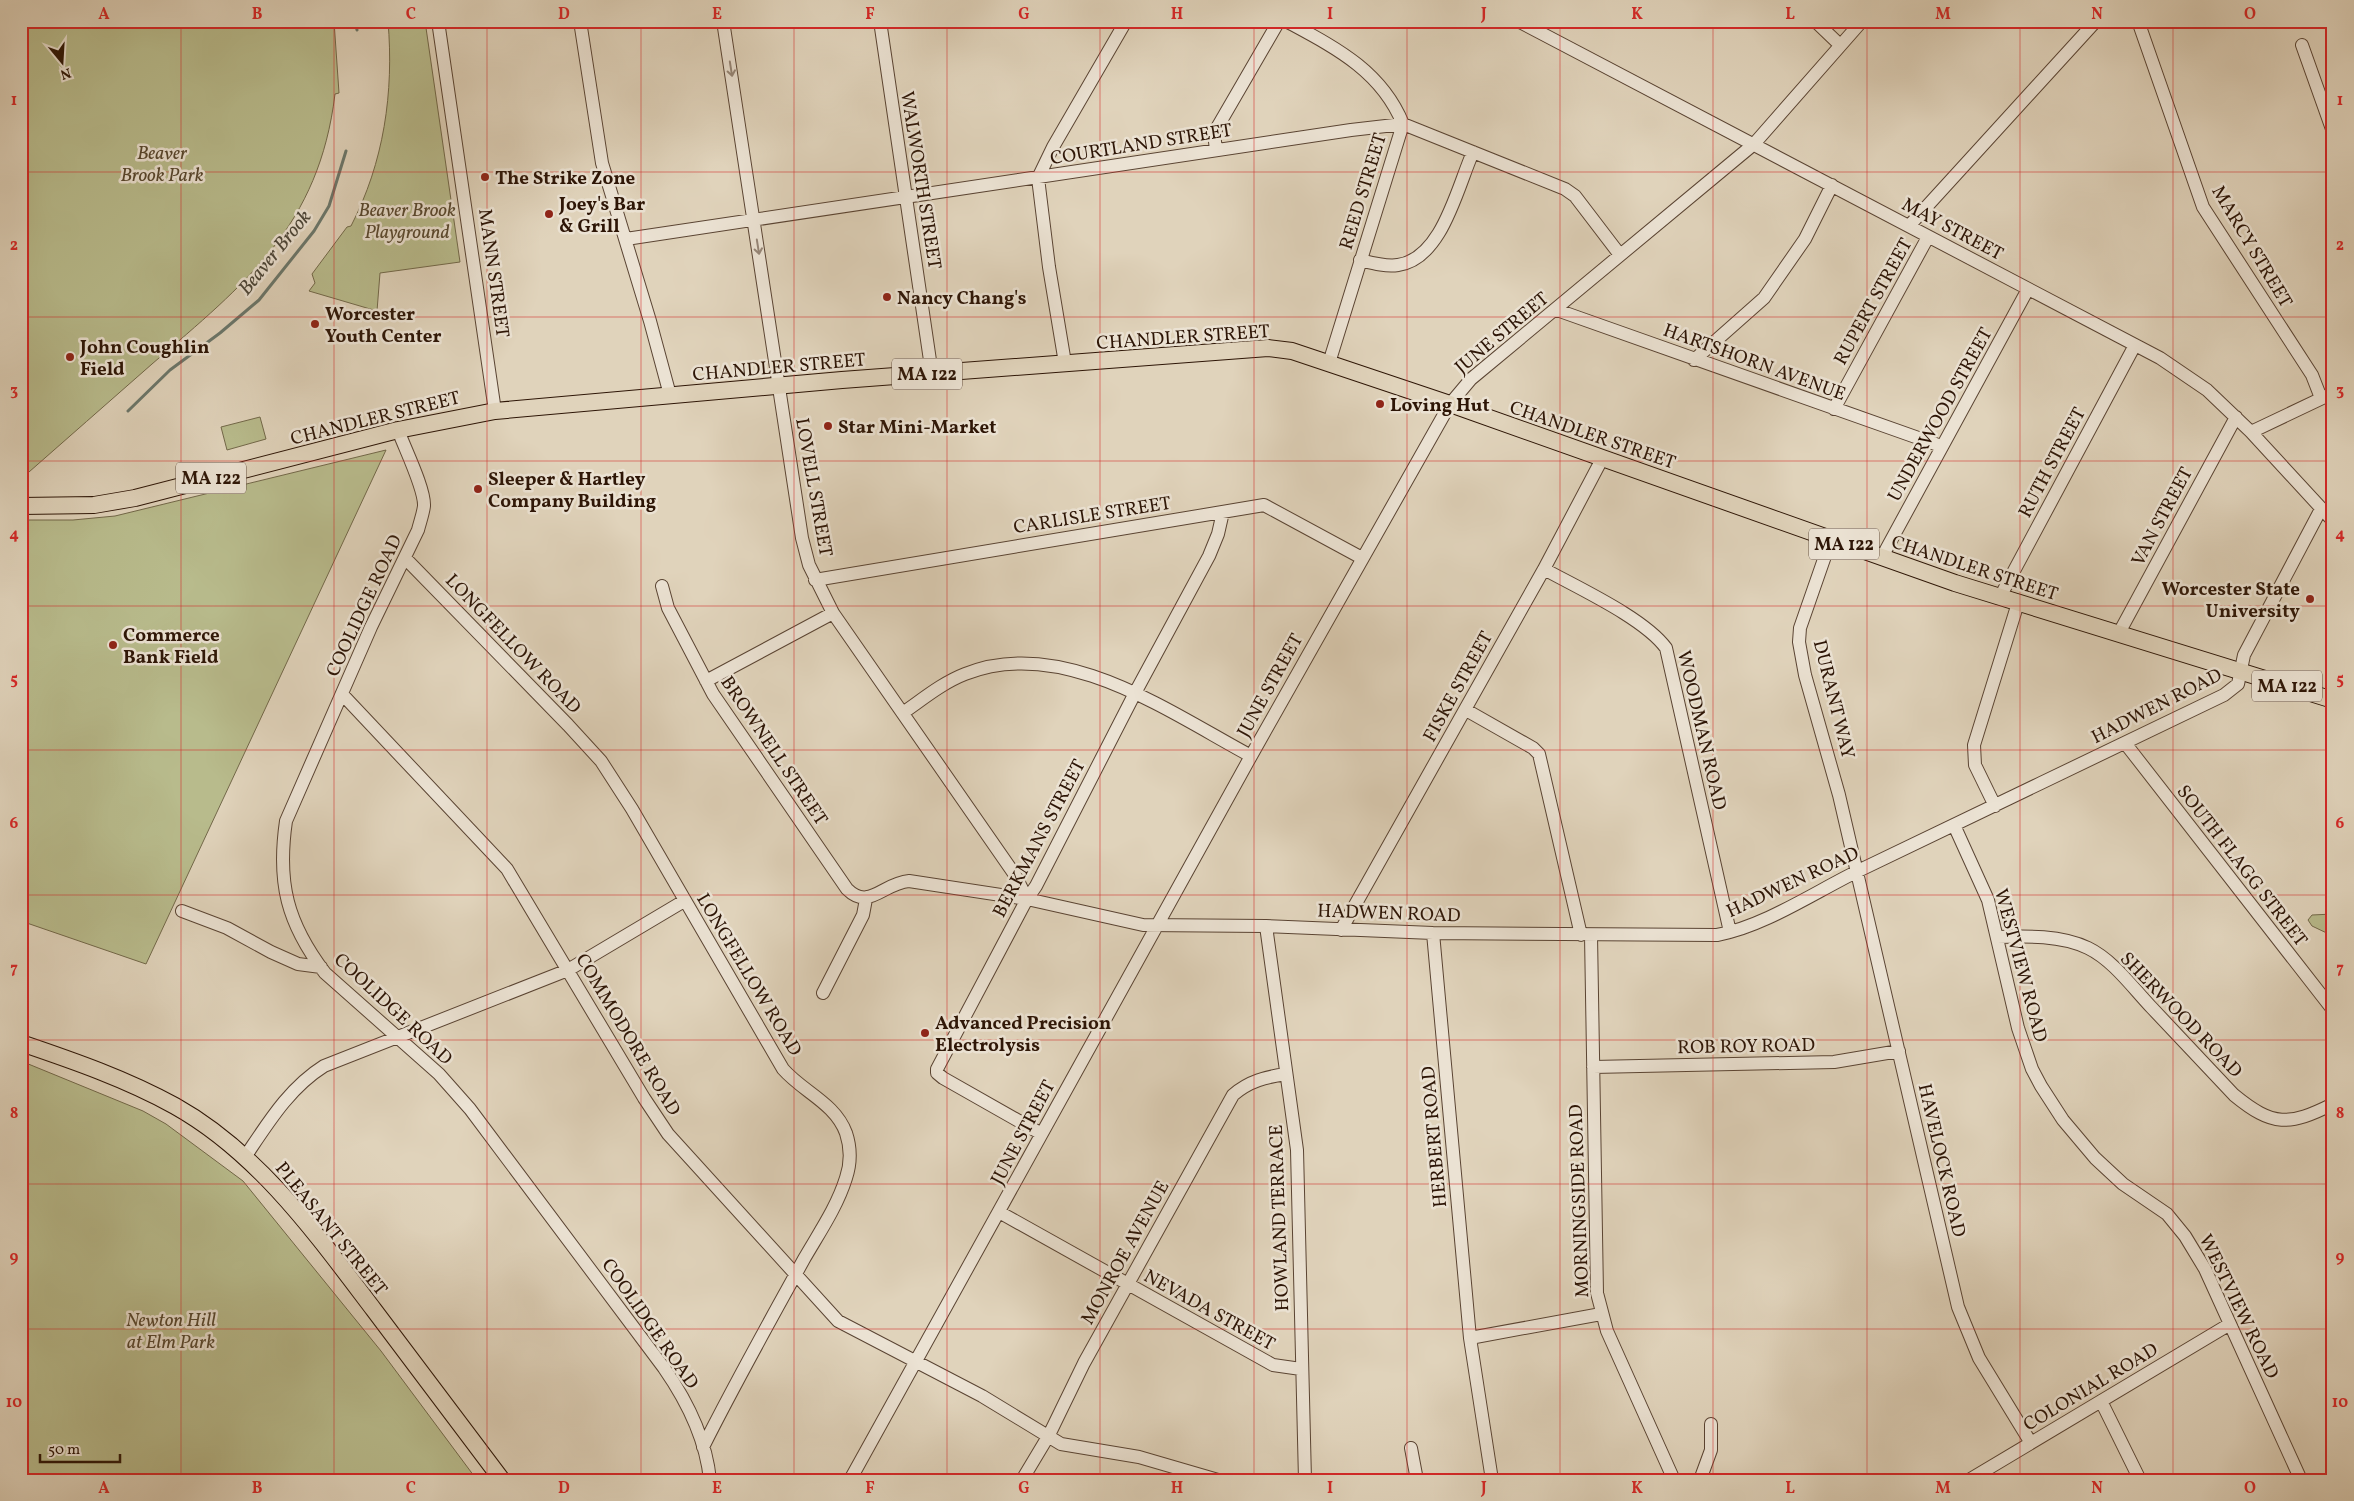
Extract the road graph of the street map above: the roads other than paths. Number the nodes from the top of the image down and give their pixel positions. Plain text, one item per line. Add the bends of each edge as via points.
1 (438, 21) edge
2 (580, 21) edge
3 (723, 21) edge
4 (880, 21) edge
5 (1126, 21) edge
6 (1279, 21) edge
7 (1286, 21) edge
8 (1518, 21) edge
9 (1815, 21) edge
10 (1862, 21) edge
11 (2096, 21) edge
12 (2138, 21) edge
13 (1840, 45) junction
14 (2302, 45) dead end
15 (1402, 124) junction
16 (2333, 132) edge
17 (1754, 144) junction
18 (1216, 150) junction
19 (1473, 152) junction
20 (1038, 178) junction
21 (1832, 185) junction
22 (906, 196) junction
23 (754, 219) junction
24 (1909, 226) junction
25 (1928, 237) junction
26 (626, 239) junction
27 (1620, 255) junction
28 (1360, 260) junction
29 (2028, 289) junction
30 (1556, 310) junction
31 (2135, 345) junction
32 (1694, 360) junction
33 (1065, 363) junction
34 (1330, 363) junction
35 (932, 374) junction
36 (779, 388) junction
37 (670, 395) junction
38 (2327, 395) edge
39 (1450, 404) junction
40 (1834, 410) junction
41 (495, 411) junction
42 (2236, 417) junction
43 (398, 430) junction
44 (2251, 432) junction
45 (1941, 446) junction
46 (1602, 459) junction
47 (21, 506) edge
48 (2322, 509) junction
49 (1223, 512) junction
50 (2333, 521) edge
51 (1831, 540) junction
52 (1882, 557) junction
53 (405, 558) junction
54 (1362, 558) junction
55 (1544, 569) junction
56 (815, 580) junction
57 (662, 586) dead end
58 (2000, 597) junction
59 (2018, 603) junction
60 (834, 613) junction
61 (2119, 633) junction
62 (2241, 672) junction
63 (706, 681) junction
64 (1135, 693) junction
65 (342, 694) junction
66 (2333, 700) edge
67 (1466, 710) junction
68 (904, 712) junction
69 (2125, 743) junction
70 (1250, 756) junction
71 (1995, 806) junction
72 (1954, 826) junction
73 (1857, 871) junction
74 (866, 899) junction
75 (1027, 899) junction
76 (684, 901) junction
77 (182, 911) dead end
78 (1158, 924) junction
79 (1266, 926) junction
80 (1341, 930) junction
81 (1730, 932) junction
82 (1434, 933) junction
83 (1586, 935) junction
84 (1997, 937) junction
85 (321, 967) junction
86 (568, 970) junction
87 (823, 993) dead end
88 (2333, 1010) edge
89 (398, 1037) junction
90 (21, 1042) edge
91 (1899, 1051) junction
92 (1592, 1067) junction
93 (1286, 1074) junction
94 (2333, 1104) edge
95 (1040, 1133) junction
96 (245, 1157) junction
97 (999, 1212) junction
98 (796, 1274) junction
99 (1127, 1284) junction
100 (1601, 1314) junction
101 (2230, 1324) junction
102 (1470, 1338) junction
103 (914, 1362) junction
104 (1301, 1369) junction
105 (2101, 1401) junction
106 (1711, 1424) dead end
107 (1048, 1435) junction
108 (2031, 1443) junction
109 (703, 1447) junction
110 (1411, 1448) dead end
111 (1975, 1478) edge
112 (502, 1480) edge
113 (710, 1480) edge
114 (850, 1480) edge
115 (1022, 1480) edge
116 (1218, 1480) edge
117 (1305, 1480) edge
118 (1417, 1480) edge
119 (1492, 1480) edge
120 (1674, 1480) edge
121 (1700, 1480) edge
122 (2140, 1480) edge
123 (2301, 1480) edge

1 - 41 street, MANN STREET
2 - 26 street via 602,163
3 -> 23 street, LOVELL STREET
4 - 22 street, WALWORTH STREET
5 - 20 street
6 - 18 street via 1214,133
7 - 15 street, REED STREET via 1336,48 1361,66 1397,110
8 - 17 street, MAY STREET
9 - 13 street
10 - 13 street, JUNE STREET
11 - 24 street
12 - 38 street, MARCY STREET via 2203,207
13 - 17 street, JUNE STREET
14 - 16 street
15 - 18 street, COURTLAND STREET
15 - 19 street, COURTLAND STREET
15 - 28 street, REED STREET
17 - 21 street, MAY STREET
17 - 27 street, JUNE STREET
18 - 20 street, COURTLAND STREET
19 - 27 street, COURTLAND STREET via 1565,189
19 - 28 street via 1436,237 1423,254 1412,262 1397,266
20 - 22 street, COURTLAND STREET
20 - 33 street
21 - 24 street, MAY STREET
21 - 32 street via 1805,240 1764,298
22 - 23 street, COURTLAND STREET
22 - 35 street, WALWORTH STREET
23 - 26 street, COURTLAND STREET
23 -> 36 street, LOVELL STREET
24 - 25 street, MAY STREET
25 - 29 street, MAY STREET
25 - 40 street, RUPERT STREET
26 - 37 street
27 - 30 street, JUNE STREET
28 - 34 street, REED STREET
29 - 31 street, MAY STREET
29 - 45 street, UNDERWOOD STREET
30 - 32 street, HARTSHORN AVENUE
30 - 39 street, JUNE STREET via 1471,379
31 - 42 street, MAY STREET via 2207,390
31 - 58 street, RUTH STREET
32 - 40 street, HARTSHORN AVENUE
33 - 34 main road, CHANDLER STREET / MA 122 via 1268,348 1292,351
33 - 35 main road, CHANDLER STREET / MA 122
34 - 39 main road, CHANDLER STREET / MA 122
35 - 36 main road, CHANDLER STREET / MA 122
36 - 37 main road, CHANDLER STREET / MA 122
36 - 56 street, LOVELL STREET via 802,538
37 - 41 main road, CHANDLER STREET / MA 122
38 - 44 street
39 - 46 main road, CHANDLER STREET / MA 122
39 - 54 street, JUNE STREET
40 - 45 street, HARTSHORN AVENUE
41 - 43 main road, CHANDLER STREET / MA 122
42 - 44 street, MAY STREET
42 - 61 street, VAN STREET
43 - 47 main road, CHANDLER STREET / MA 122 via 135,498 94,505
43 - 53 street, COOLIDGE ROAD via 424,505 418,530
44 - 48 street, MAY STREET
45 - 52 street, UNDERWOOD STREET
46 - 51 main road, CHANDLER STREET / MA 122
46 - 55 street, FISKE STREET
48 - 50 street, MAY STREET
48 - 62 street, HADWEN ROAD via 2244,656
49 - 54 street, CARLISLE STREET via 1264,505
49 - 56 street, CARLISLE STREET
49 - 64 street, BERKMANS STREET via 1209,556
51 - 52 main road, CHANDLER STREET / MA 122
51 - 73 street, DURANT WAY via 1804,612 1799,642
52 - 58 main road, CHANDLER STREET / MA 122
53 - 65 street, COOLIDGE ROAD
53 - 76 street, LONGFELLOW ROAD via 601,761
54 - 70 street, JUNE STREET
55 - 67 street, FISKE STREET
55 - 81 street, WOODMAN ROAD via 1642,624 1666,648
56 - 60 street, LOVELL STREET
57 - 63 street, BROWNELL STREET via 668,608
58 - 59 main road, CHANDLER STREET / MA 122
59 - 61 main road, CHANDLER STREET / MA 122
59 - 71 street via 1974,745 1975,765
60 - 63 street
60 - 68 street, LOVELL STREET
61 - 62 main road, CHANDLER STREET / MA 122
62 - 66 main road, CHANDLER STREET / MA 122
62 - 69 street, HADWEN ROAD via 2236,687 2224,695
63 - 74 street, BROWNELL STREET via 847,889 853,895
64 - 68 street via 1065,668 1036,663 1011,664 965,674 944,684
64 - 70 street
64 - 75 street, BERKMANS STREET
65 - 85 street, COOLIDGE ROAD via 286,821 282,850 288,906 299,932
65 - 86 street, COMMODORE ROAD via 508,869
67 - 80 street, FISKE STREET
67 - 83 street, MORNINGSIDE ROAD via 1534,748 1539,754
68 - 75 street, LOVELL STREET via 1015,875
69 - 71 street, HADWEN ROAD
69 - 88 street, SOUTH FLAGG STREET
70 - 78 street, JUNE STREET
71 - 72 street, HADWEN ROAD
72 - 73 street, HADWEN ROAD
72 - 84 street, WESTVIEW ROAD via 1985,893
73 - 81 street, HADWEN ROAD via 1753,924
73 - 91 street, HAVELOCK ROAD
74 - 75 street via 892,884 909,881
74 - 87 street via 863,915
75 - 78 street via 1143,925
75 - 95 street, BERKMANS STREET via 937,1073
76 - 86 street
76 - 98 street, LONGFELLOW ROAD via 783,1069 797,1085 828,1105 846,1132 850,1158 846,1178 838,1200
77 - 85 street via 227,928 298,964
78 - 79 street, HADWEN ROAD
78 - 95 street, JUNE STREET
79 - 80 street, HADWEN ROAD
79 - 93 street, HOWLAND TERRACE
80 - 82 street, HADWEN ROAD
81 - 83 street, HADWEN ROAD
82 - 83 street, HADWEN ROAD
82 - 102 street, HERBERT ROAD
83 - 92 street, MORNINGSIDE ROAD
84 - 94 street, SHERWOOD ROAD via 2022,936 2074,942 2095,952 2234,1095 2266,1117 2281,1121 2300,1119
84 - 101 street, WESTVIEW ROAD via 2023,1046 2052,1105 2107,1171 2178,1224 2205,1269
85 - 89 street, COOLIDGE ROAD
86 - 89 street
86 - 98 street, COMMODORE ROAD via 668,1134
89 - 96 street via 324,1066 308,1076 272,1116
89 - 109 street, COOLIDGE ROAD via 439,1074 470,1109 664,1368 680,1392
90 - 96 main road, PLEASANT STREET via 93,1067 176,1106
91 - 92 street, ROB ROY ROAD via 1834,1062
91 - 108 street, HAVELOCK ROAD via 1963,1323 1979,1358
92 - 100 street, MORNINGSIDE ROAD via 1597,1293
93 - 99 street, MONROE AVENUE via 1245,1085 1233,1095
93 - 104 street, HOWLAND TERRACE via 1297,1150 1302,1284
95 - 97 street, JUNE STREET
96 - 112 main road, PLEASANT STREET via 273,1183 338,1262
97 - 99 street, NEVADA STREET
97 - 103 street, JUNE STREET
98 - 103 street, COMMODORE ROAD via 838,1321
98 - 109 street, LONGFELLOW ROAD
99 - 104 street, NEVADA STREET via 1273,1365
99 - 107 street, MONROE AVENUE
100 - 102 street
100 - 120 street, MORNINGSIDE ROAD
101 - 105 street, COLONIAL ROAD
101 - 123 street, WESTVIEW ROAD
102 - 119 street, HERBERT ROAD
103 - 107 street, COMMODORE ROAD via 982,1396
103 - 114 street, JUNE STREET
104 - 117 street, HOWLAND TERRACE
105 - 108 street, COLONIAL ROAD
105 - 122 street
106 - 121 street via 1711,1450
107 - 115 street, MONROE AVENUE
107 - 116 street, COMMODORE ROAD via 1061,1444 1139,1457
108 - 111 street, COLONIAL ROAD
109 - 113 street, COOLIDGE ROAD
110 - 118 street

